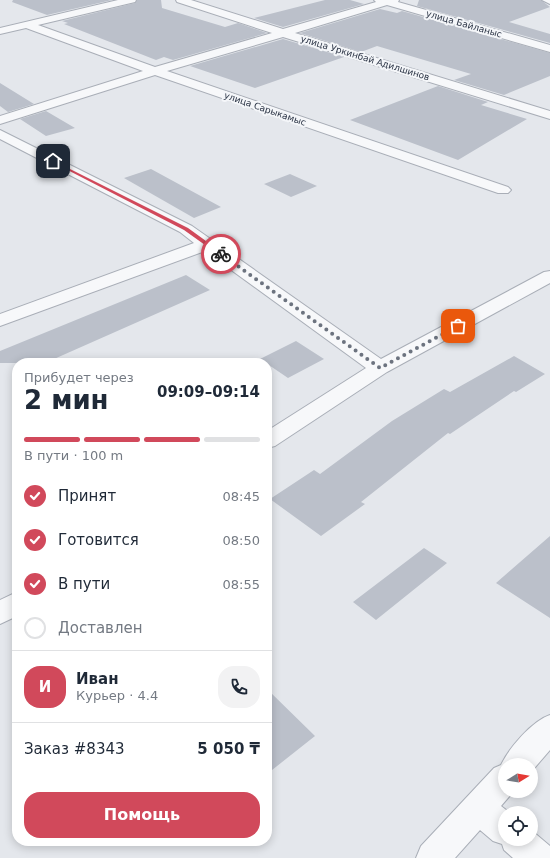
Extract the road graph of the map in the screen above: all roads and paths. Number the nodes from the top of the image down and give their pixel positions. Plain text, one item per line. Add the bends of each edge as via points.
1 (131, 0) edge
2 (182, 0) edge
3 (386, 1) edge
4 (27, 25) junction
5 (0, 31) edge
6 (283, 33) junction
7 (550, 49) edge
8 (155, 72) junction
9 (550, 115) edge
10 (0, 120) edge
11 (0, 134) edge
12 (503, 190) dead end
13 (207, 244) junction
14 (550, 276) edge
15 (0, 320) edge
16 (380, 368) junction
17 (272, 438) edge
18 (12, 605) edge
19 (0, 613) edge
20 (550, 728) edge
21 (523, 758) edge
22 (498, 786) edge
23 (479, 808) junction
24 (498, 824) edge
25 (524, 846) edge
26 (433, 858) edge
27 (539, 858) edge

1 - 4 street
2 - 6 street, улица Уркинбай Адилшинов
3 - 6 street
3 - 7 street, улица Байланыс
4 - 5 street
4 - 8 street, улица Сарыкамыс
6 - 8 street
6 - 9 street, улица Уркинбай Адилшинов
8 - 10 street
8 - 12 street, улица Сарыкамыс
11 - 13 street via 186,229
13 - 15 street
13 - 16 street
14 - 16 street
16 - 17 street
18 - 19 street
20 - 21 street
22 - 23 street
23 - 24 street
23 - 26 street
25 - 27 street

